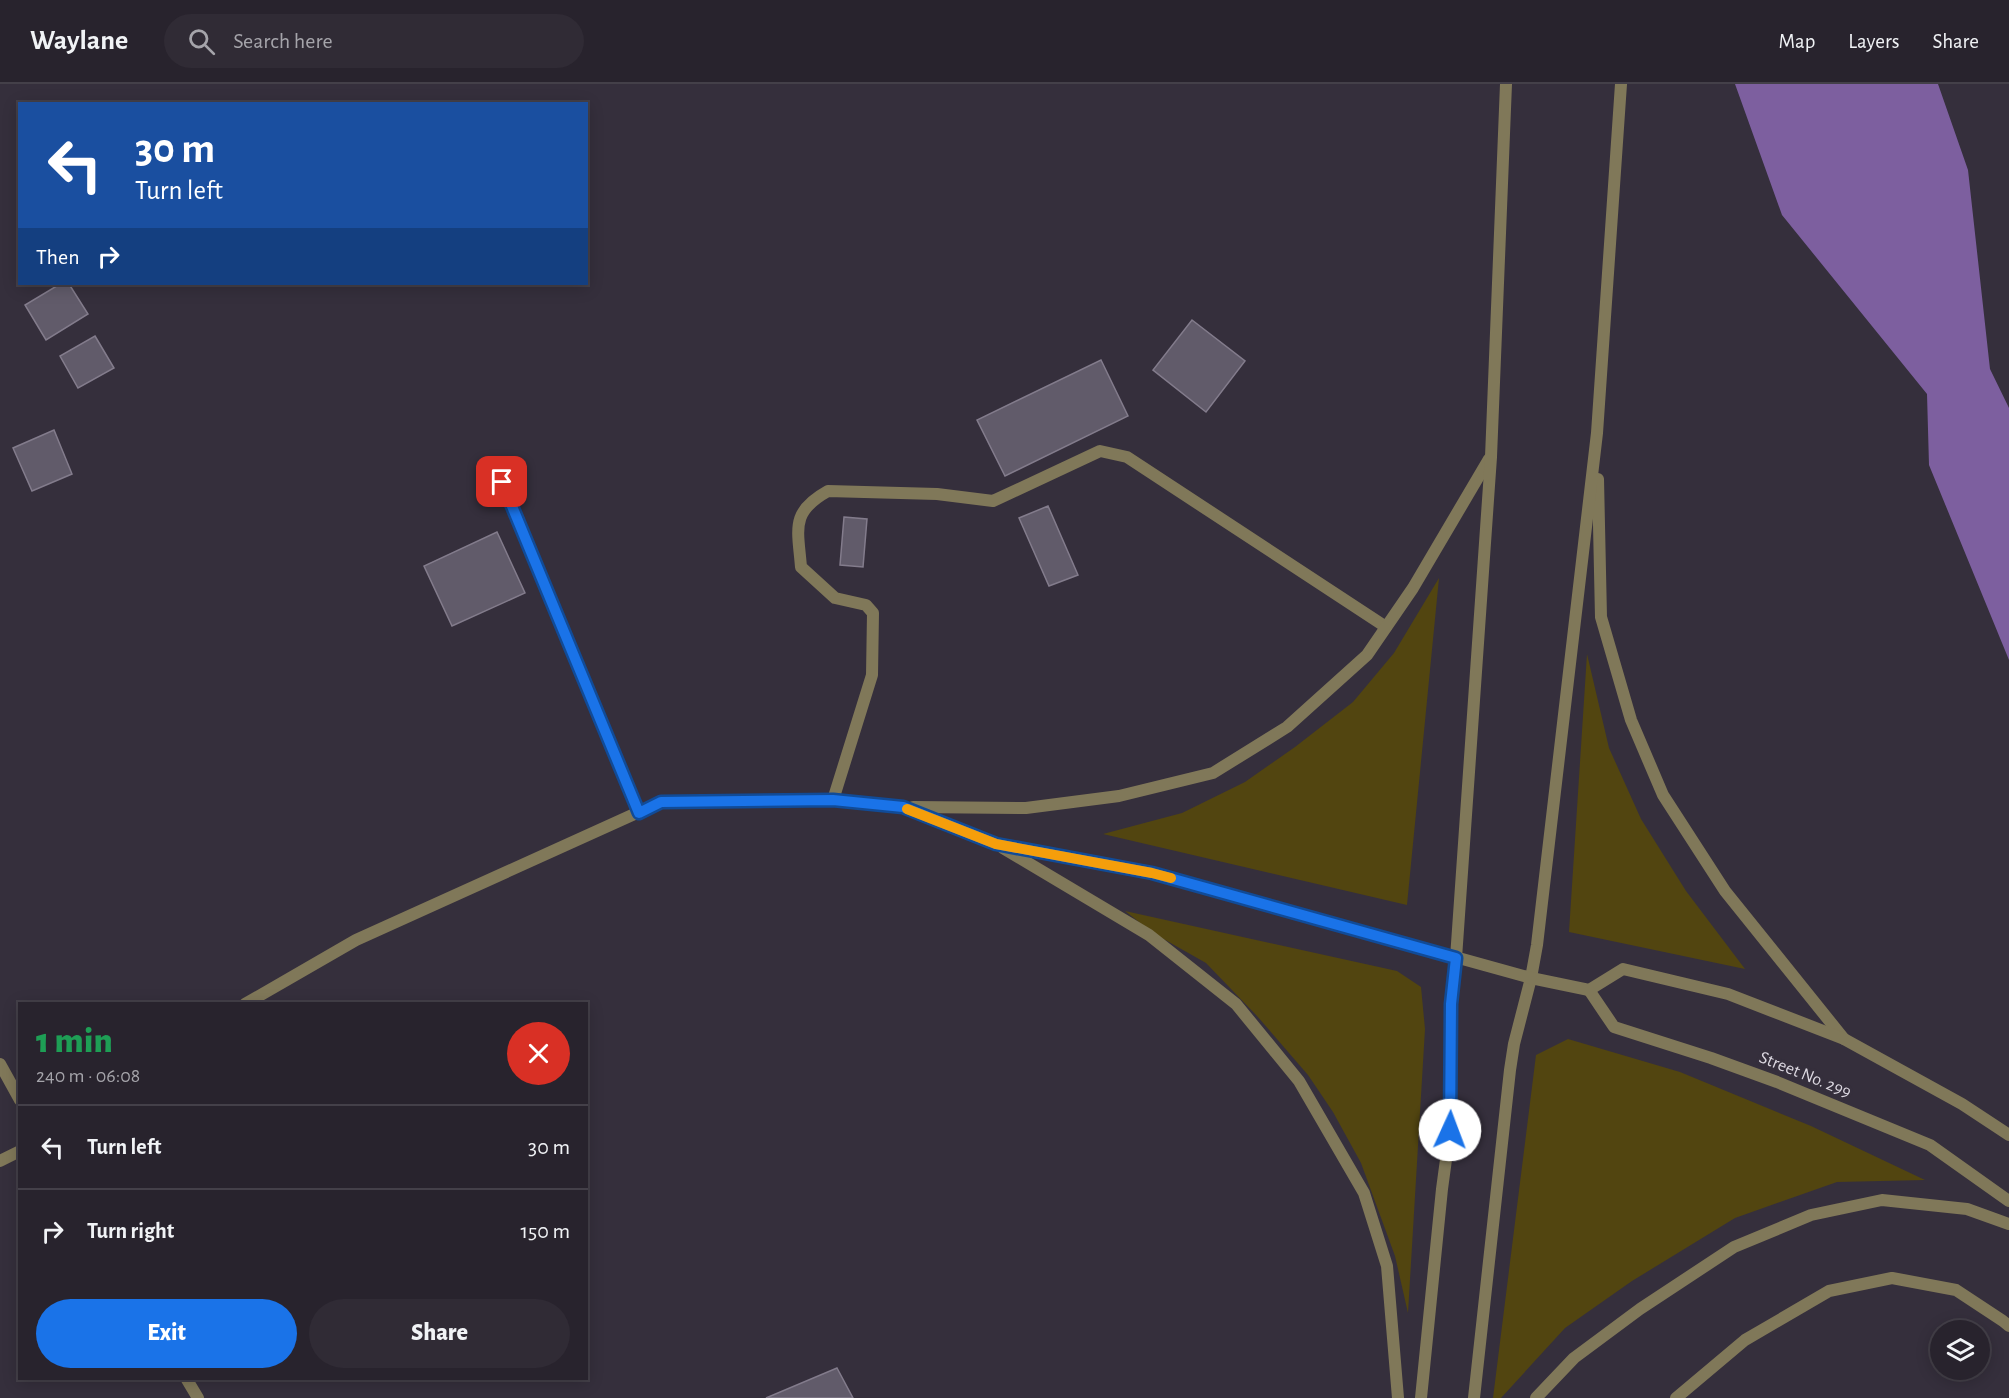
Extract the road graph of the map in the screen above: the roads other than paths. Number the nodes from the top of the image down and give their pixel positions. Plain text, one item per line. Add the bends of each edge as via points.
1 (1506, 84) edge
2 (1621, 84) edge
3 (1597, 433) junction
4 (1491, 457) junction
5 (493, 462) dead end
6 (1386, 627) junction
7 (833, 800) junction
8 (903, 807) junction
9 (639, 813) junction
10 (996, 844) junction
11 (1456, 958) junction
12 (1531, 978) junction
13 (1589, 990) junction
14 (249, 1002) edge
15 (1844, 1039) junction
16 (0, 1064) edge
17 (18, 1096) edge
18 (2009, 1135) edge
19 (18, 1152) edge
20 (0, 1161) edge
21 (2009, 1201) edge
22 (2009, 1224) edge
23 (2009, 1326) edge
24 (187, 1380) edge
25 (198, 1398) edge
26 (1398, 1398) edge
27 (1421, 1398) edge
28 (1474, 1398) edge
29 (1536, 1398) edge
30 (1676, 1398) edge

1 - 4 street
2 - 3 street
3 - 12 street
3 - 15 street via 1601,617 1631,720 1663,795 1725,891
4 - 6 street
4 - 11 street
5 - 9 street
6 - 7 street via 1127,457 1112,452 1100,451 993,501 937,494 828,491 812,500 797,525 801,567 835,598 866,605 873,613 872,675
6 - 8 street via 1367,655 1287,727 1213,773 1119,796 1026,808
7 - 8 street
7 - 9 street via 661,802
8 - 10 street
9 - 14 street via 356,940
10 - 11 street via 1152,873
10 - 26 street via 1149,935 1236,1004 1299,1081 1364,1193 1388,1266
11 - 12 street
11 - 27 street via 1451,1004 1450,1130
12 - 13 street
12 - 28 street via 1510,1070
13 - 15 street via 1623,969 1728,994
13 - 21 street, Street No. 299 via 1614,1027 1777,1082 1930,1145
15 - 18 street via 1962,1104
16 - 17 street
19 - 20 street
22 - 29 street via 1967,1209 1882,1200 1811,1215 1734,1247 1640,1309 1574,1358
23 - 30 street via 1956,1290 1892,1278 1829,1291 1744,1340
24 - 25 street

